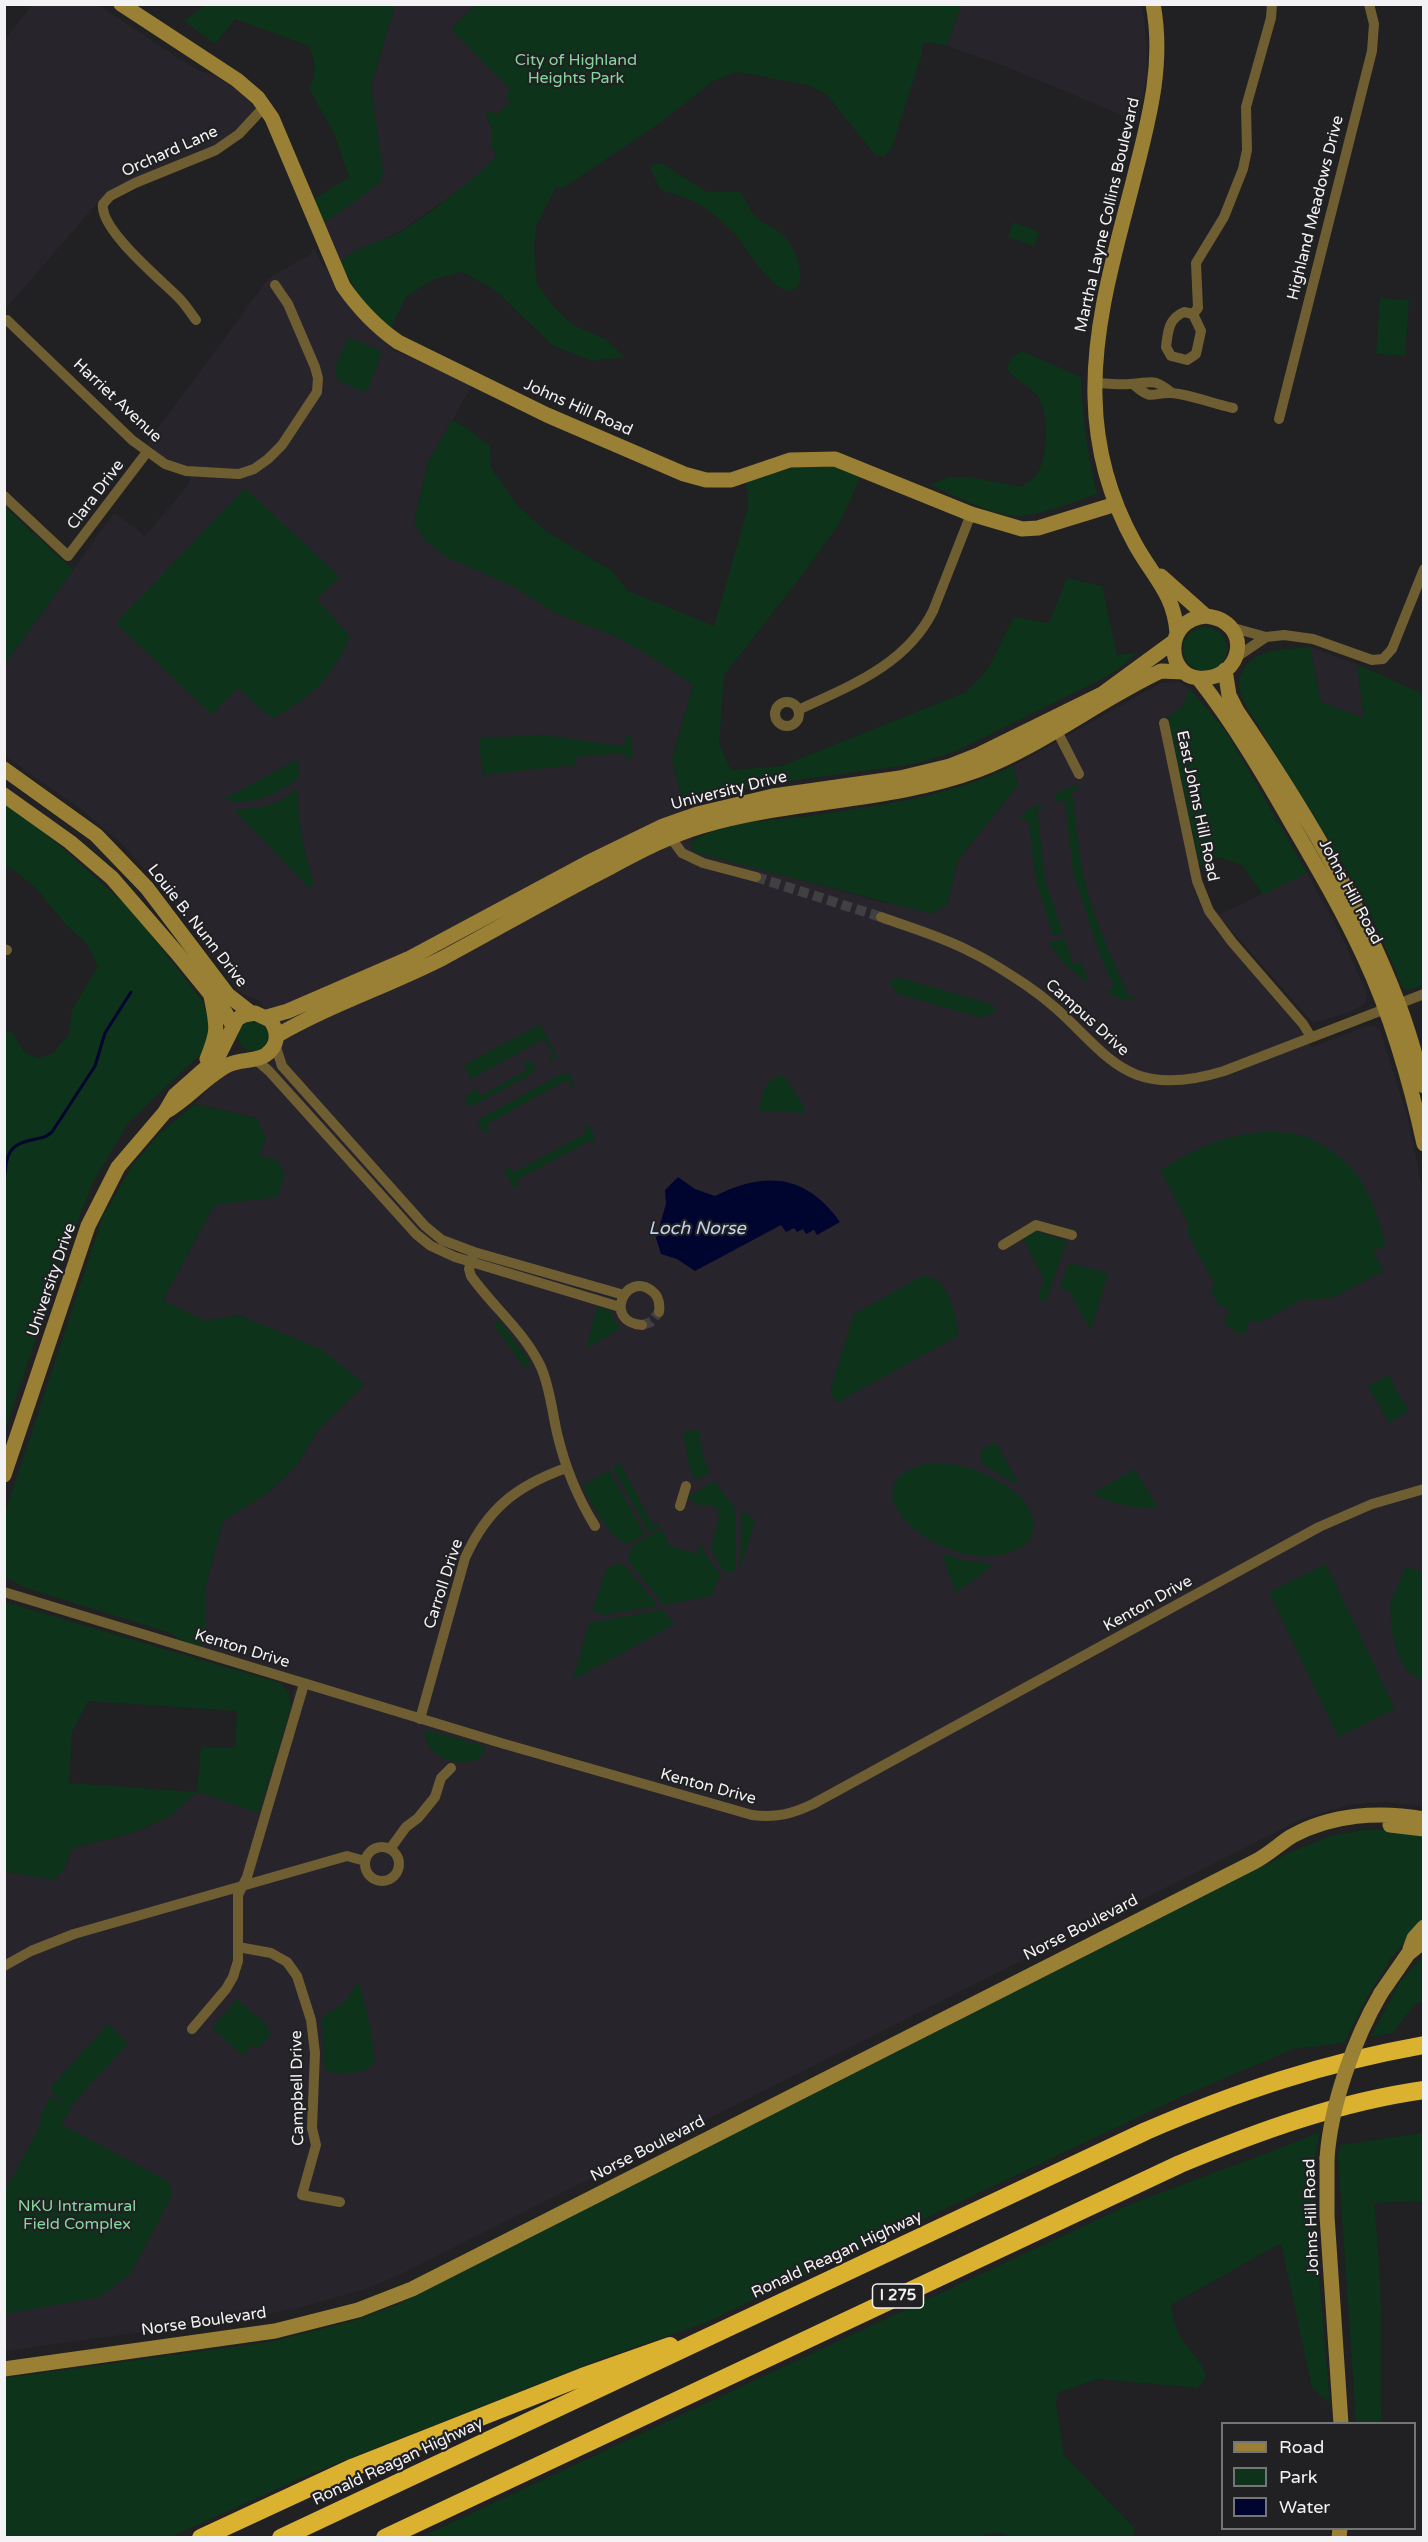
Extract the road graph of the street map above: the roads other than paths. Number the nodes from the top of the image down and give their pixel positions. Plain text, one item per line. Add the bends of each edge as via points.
1 (121, 4) edge
2 (1154, 4) edge
3 (1272, 4) edge
4 (1369, 4) edge
5 (265, 106) junction
6 (275, 285) dead end
7 (1193, 314) junction
8 (7, 320) dead end
9 (196, 320) dead end
10 (1095, 383) junction
11 (1233, 408) dead end
12 (1279, 419) dead end
13 (147, 452) junction
14 (4, 496) edge
15 (1116, 504) junction
16 (971, 514) junction
17 (1146, 563) junction
18 (1424, 569) edge
19 (1206, 616) junction
20 (1230, 627) junction
21 (1175, 637) junction
22 (1266, 637) junction
23 (1238, 656) junction
24 (1226, 670) junction
25 (1191, 675) junction
26 (798, 710) dead end
27 (1164, 723) dead end
28 (1057, 731) junction
29 (4, 769) edge
30 (1079, 774) dead end
31 (4, 795) edge
32 (667, 832) junction
33 (756, 877) tunnel mouth
34 (881, 917) tunnel mouth
35 (211, 994) junction
36 (1424, 994) edge
37 (1392, 1007) junction
38 (251, 1013) junction
39 (267, 1017) junction
40 (231, 1029) junction
41 (1311, 1037) junction
42 (275, 1040) junction
43 (251, 1059) junction
44 (202, 1071) junction
45 (1424, 1086) edge
46 (165, 1112) junction
47 (1424, 1144) edge
48 (1072, 1235) dead end
49 (1003, 1245) dead end
50 (473, 1257) junction
51 (624, 1295) junction
52 (620, 1306) junction
53 (659, 1312) dead end
54 (642, 1325) dead end
55 (566, 1468) junction
56 (4, 1475) edge
57 (686, 1486) dead end
58 (1424, 1489) edge
59 (680, 1506) dead end
60 (595, 1526) dead end
61 (4, 1592) edge
62 (304, 1684) junction
63 (420, 1719) junction
64 (451, 1768) dead end
65 (1424, 1819) edge
66 (1424, 1829) edge
67 (390, 1849) junction
68 (1272, 1852) junction
69 (366, 1861) junction
70 (245, 1884) junction
71 (1424, 1927) edge
72 (1424, 1941) edge
73 (238, 1947) junction
74 (1408, 1954) junction
75 (4, 1966) edge
76 (192, 2029) dead end
77 (1424, 2045) edge
78 (1424, 2090) edge
79 (340, 2202) dead end
80 (726, 2329) junction
81 (4, 2369) edge
82 (1341, 2422) edge
83 (201, 2538) edge
84 (281, 2538) edge
85 (385, 2538) edge

1 - 5 street, Johns Hill Road via 237,80
2 - 10 street, Martha Layne Collins Boulevard via 1158,32 1154,95 1102,309
3 - 7 street via 1246,107 1247,150 1243,169 1224,217 1196,263 1198,308
4 - 12 street, Highland Meadows Drive via 1374,24 1372,51
5 - 9 street, Orchard Lane via 239,134 218,149 135,183 103,204 104,215 144,266 181,300
5 - 16 street, Johns Hill Road via 344,286 376,326 398,342 547,415 684,474 706,480 731,480 790,460 835,459
6 - 13 street, Harriet Avenue via 288,304 318,378 317,392 282,445 254,469 239,474 186,471
7 - 7 street via 1179,314 1169,324 1166,347 1171,356 1187,360 1196,354 1201,331
8 - 13 street, Harriet Avenue
10 - 11 street via 1161,384 1172,393
10 - 15 street, Martha Layne Collins Boulevard via 1096,424
13 - 14 street, Clara Drive via 68,556
15 - 16 street, Johns Hill Road via 1038,528 1022,529
15 - 17 street
16 - 26 street via 926,626 890,663
17 - 19 street
17 - 21 street via 1175,612
18 - 22 street via 1392,649 1383,659 1372,660 1313,639
19 - 20 street
19 - 21 street via 1192,619
20 - 22 street
20 - 23 street via 1236,636
21 - 25 street via 1176,658
21 - 32 street, University Drive via 1102,694 950,766 900,778 744,802
22 - 23 street
23 - 24 street
24 - 25 street via 1215,675
24 - 37 street, Johns Hill Road via 1229,695 1237,711 1338,876 1373,944
25 - 28 street, University Drive via 1161,671
25 - 37 street, Johns Hill Road via 1245,743
27 - 41 street, East Johns Hill Road via 1197,881 1209,911
28 - 30 street
28 - 32 street, University Drive via 1002,760 913,789
29 - 38 street, Louie B. Nunn Drive via 96,835 147,888 228,995
31 - 35 street, Louie B. Nunn Drive via 70,842 112,879
32 - 33 street via 682,853 703,863
32 - 39 street, University Drive via 587,863 408,959
32 - 42 street, University Drive via 412,974 337,1006
34 - 41 street, Campus Drive via 970,951 1009,975 1043,997 1124,1071 1138,1076 1170,1082 1203,1077
35 - 40 street, Louie B. Nunn Drive
35 - 44 street via 218,1027
36 - 37 street, Campus Drive
37 - 41 street, Campus Drive
37 - 45 street, Johns Hill Road
37 - 47 street, Johns Hill Road
38 - 39 street
38 - 40 street, University Drive via 241,1017
39 - 42 street
40 - 43 street via 234,1049
40 - 44 street, University Drive via 218,1057
42 - 43 street, University Drive via 267,1055
42 - 50 street via 282,1066 425,1226
43 - 46 street, University Drive via 229,1064
43 - 50 street via 269,1071 416,1234 455,1257
44 - 46 street, University Drive via 175,1095
46 - 56 street, University Drive via 118,1167 88,1226
48 - 49 street via 1036,1225
50 - 51 street
50 - 52 street
50 - 55 street via 471,1276 519,1331 540,1366
51 - 52 street
51 - 53 street via 633,1287 650,1289 658,1300
52 - 54 street via 629,1322
55 - 60 street
55 - 63 street, Carroll Drive via 519,1489 492,1513 475,1536 465,1558
57 - 59 street
58 - 63 street, Kenton Drive via 1372,1504 1319,1527 791,1814 771,1818 752,1815
61 - 62 street, Kenton Drive
62 - 63 street, Kenton Drive
62 - 70 street
64 - 67 street via 441,1778 435,1797
65 - 68 street, Norse Boulevard via 1379,1814 1348,1817 1300,1833
66 - 68 street, Norse Boulevard via 1382,1824 1350,1826
67 - 69 street via 375,1848
67 - 69 street via 398,1856 400,1866 391,1880 380,1882 370,1876
68 - 81 street, Norse Boulevard via 412,2289 358,2310 276,2331
69 - 70 street via 347,1856
70 - 73 street via 238,1895
70 - 75 street via 74,1934
71 - 74 street, Johns Hill Road
72 - 74 street, Johns Hill Road
73 - 76 street via 233,1977
73 - 79 street, Campbell Drive via 271,1953 287,1962 297,1976 311,2020 315,2053 312,2128 316,2145 303,2195
74 - 82 street, Johns Hill Road, bridge via 1361,2032 1340,2093 1327,2158 1327,2216
77 - 80 highway, Ronald Reagan Highway / I 275 via 1287,2077 1204,2106
78 - 85 highway, I 275 via 1317,2113 1180,2164
80 - 83 highway via 645,2353 445,2431 311,2486
80 - 84 highway, Ronald Reagan Highway / I 275

